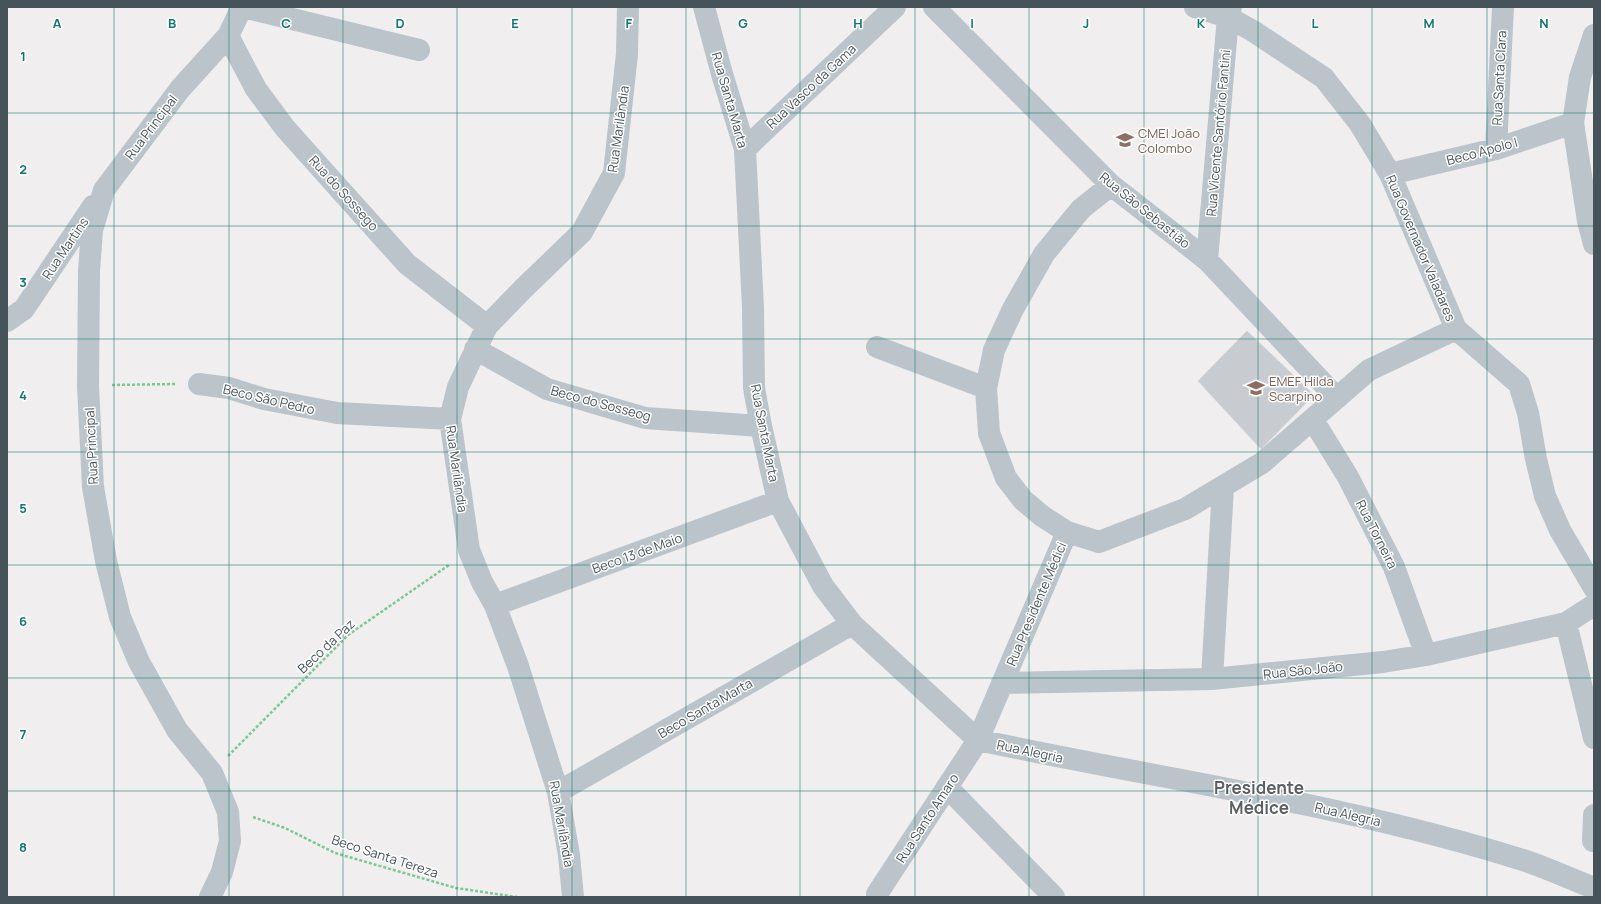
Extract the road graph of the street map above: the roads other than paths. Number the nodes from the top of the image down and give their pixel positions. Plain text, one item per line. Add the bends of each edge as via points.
1 (242, 7) edge
2 (628, 7) edge
3 (704, 7) edge
4 (895, 7) edge
5 (934, 7) edge
6 (1196, 7) edge
7 (1503, 7) edge
8 (1229, 12) edge
9 (1594, 35) edge
10 (228, 36) junction
11 (419, 50) dead end
12 (1573, 123) junction
13 (745, 149) junction
14 (1496, 149) junction
15 (1390, 174) junction
16 (1111, 185) junction
17 (104, 190) junction
18 (1594, 244) edge
19 (1207, 260) junction
20 (7, 321) edge
21 (487, 326) junction
22 (1456, 329) junction
23 (877, 347) dead end
24 (475, 349) junction
25 (199, 384) road end
26 (986, 388) junction
27 (1336, 397) junction
28 (450, 418) junction
29 (1313, 420) junction
30 (761, 426) junction
31 (1223, 487) junction
32 (778, 501) junction
33 (1067, 532) junction
34 (1594, 588) edge
35 (495, 605) junction
36 (1594, 605) edge
37 (1566, 623) junction
38 (852, 624) junction
39 (1426, 655) junction
40 (1212, 679) junction
41 (1002, 683) junction
42 (1594, 738) edge
43 (978, 740) junction
44 (947, 787) junction
45 (558, 792) junction
46 (1594, 815) edge
47 (1594, 841) edge
48 (1593, 891) edge
49 (873, 896) edge
50 (210, 897) edge
51 (573, 897) edge
52 (1054, 897) edge

1 - 10 street, Rua Principal
1 - 11 street
2 - 21 street, Rua Marilândia via 627,54 614,173 582,232
3 - 13 street, Rua Santa Marta
4 - 13 street, Rua Vasco da Gama
5 - 16 street, Rua São Sebastião
6 - 8 street, Rua Governador Valadares
7 - 14 street, Rua Santa Clara
8 - 15 street, Rua Governador Valadares via 1324,78 1360,124
8 - 19 street, Rua Vicente Santório Fantini
9 - 12 street via 1580,77
10 - 17 street, Rua Principal via 180,89
10 - 21 street, Rua do Sossego via 256,89 285,128 326,174 407,264
12 - 14 street, Beco Apolo I
12 - 18 street
13 - 30 street, Rua Santa Marta via 753,308 754,388
14 - 15 street, Beco Apolo I
15 - 22 street, Rua Governador Valadares
16 - 19 street, Rua São Sebastião
16 - 26 street via 1081,209 1044,254 1013,309 994,350
17 - 20 street, Rua Martins via 24,309
17 - 50 street, Rua Principal via 92,230 90,257 88,386 93,487 106,562 120,616 139,662 177,730 212,773 228,812 230,841 222,872
19 - 27 street, Rua São Sebastião
21 - 24 street, Rua Marilândia
22 - 27 street, Rua Presidente Médici via 1368,370
22 - 34 street, Rua Governador Valadares via 1520,384 1545,496 1560,530
23 - 26 street
24 - 28 street, Rua Marilândia via 458,387
24 - 30 street, Beco do Sosseog via 546,389 645,418
25 - 28 street, Beco São Pedro via 228,388 337,413
26 - 33 street via 989,433 1006,478 1023,500
27 - 29 street, Rua Presidente Médici
28 - 35 street, Rua Marilândia via 469,550
29 - 31 street, Rua Presidente Médici via 1262,463
29 - 39 street, Rua Torneira via 1348,477 1394,566
30 - 32 street, Rua Santa Marta
31 - 33 street, Rua Presidente Médici via 1185,510 1099,542
31 - 40 street
32 - 35 street, Beco 13 de Maio
32 - 38 street, Rua Santa Marta via 823,586
33 - 41 street, Rua Presidente Médici
35 - 45 street, Rua Marilândia via 518,666
36 - 37 street, Rua São João
37 - 39 street, Rua São João
37 - 42 street
38 - 43 street, Rua Santa Marta
38 - 45 street, Beco Santa Marta
39 - 40 street, Rua São João via 1383,662
40 - 41 street, Rua São João
41 - 43 street, Rua Presidente Médici
43 - 44 street, Rua Santo Amaro
43 - 48 street, Rua Alegria via 1402,826 1527,862
44 - 49 street, Rua Santo Amaro
44 - 52 street
45 - 51 street, Rua Marilândia
46 - 47 street

